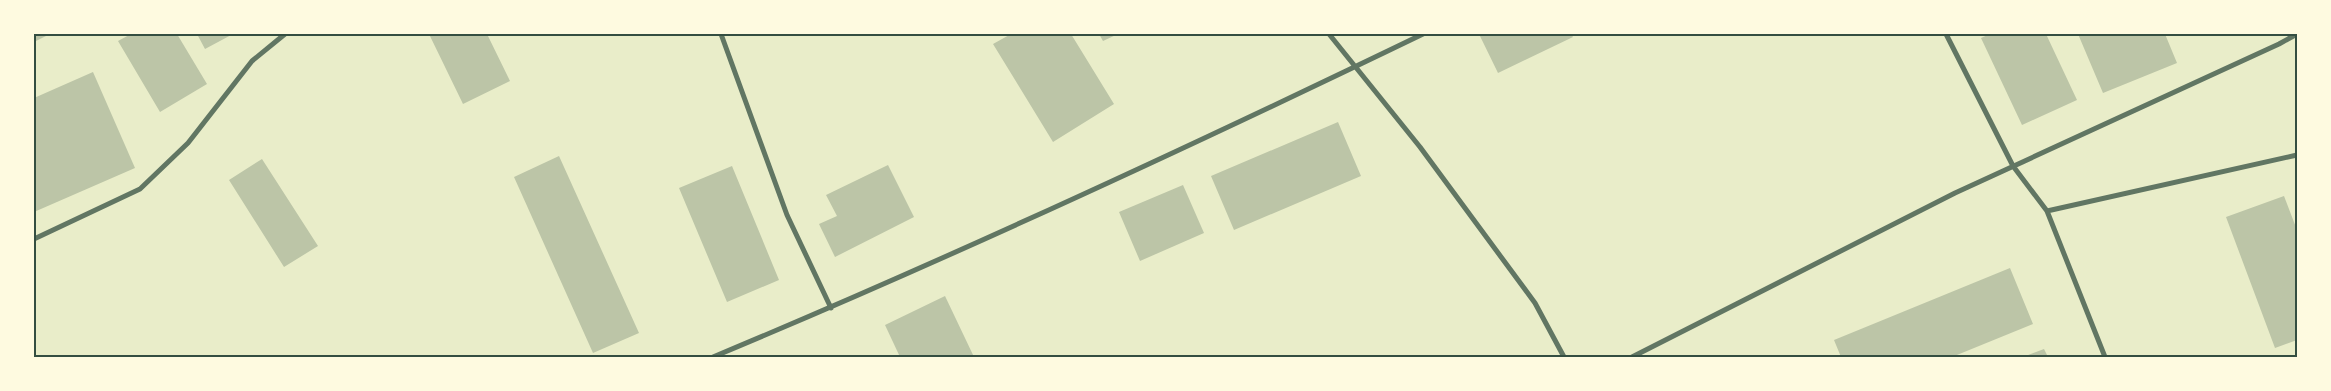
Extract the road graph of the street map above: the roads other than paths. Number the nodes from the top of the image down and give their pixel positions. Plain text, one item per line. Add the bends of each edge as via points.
1 (285, 34) edge
2 (721, 34) edge
3 (1329, 34) edge
4 (1423, 34) edge
5 (1946, 34) edge
6 (2297, 34) edge
7 (1354, 67) junction
8 (2297, 155) edge
9 (2013, 166) junction
10 (2047, 211) junction
11 (34, 239) edge
12 (831, 308) junction
13 (713, 357) edge
14 (1564, 357) edge
15 (1632, 357) edge
16 (2105, 357) edge

1 - 11 street via 252,61 188,143 140,189
2 - 12 street via 787,215
3 - 7 street
4 - 7 street
5 - 9 street
6 - 9 street
7 - 12 street
7 - 14 street via 1420,147 1535,303
8 - 10 street
9 - 10 street
9 - 15 street
10 - 16 street
12 - 13 street

